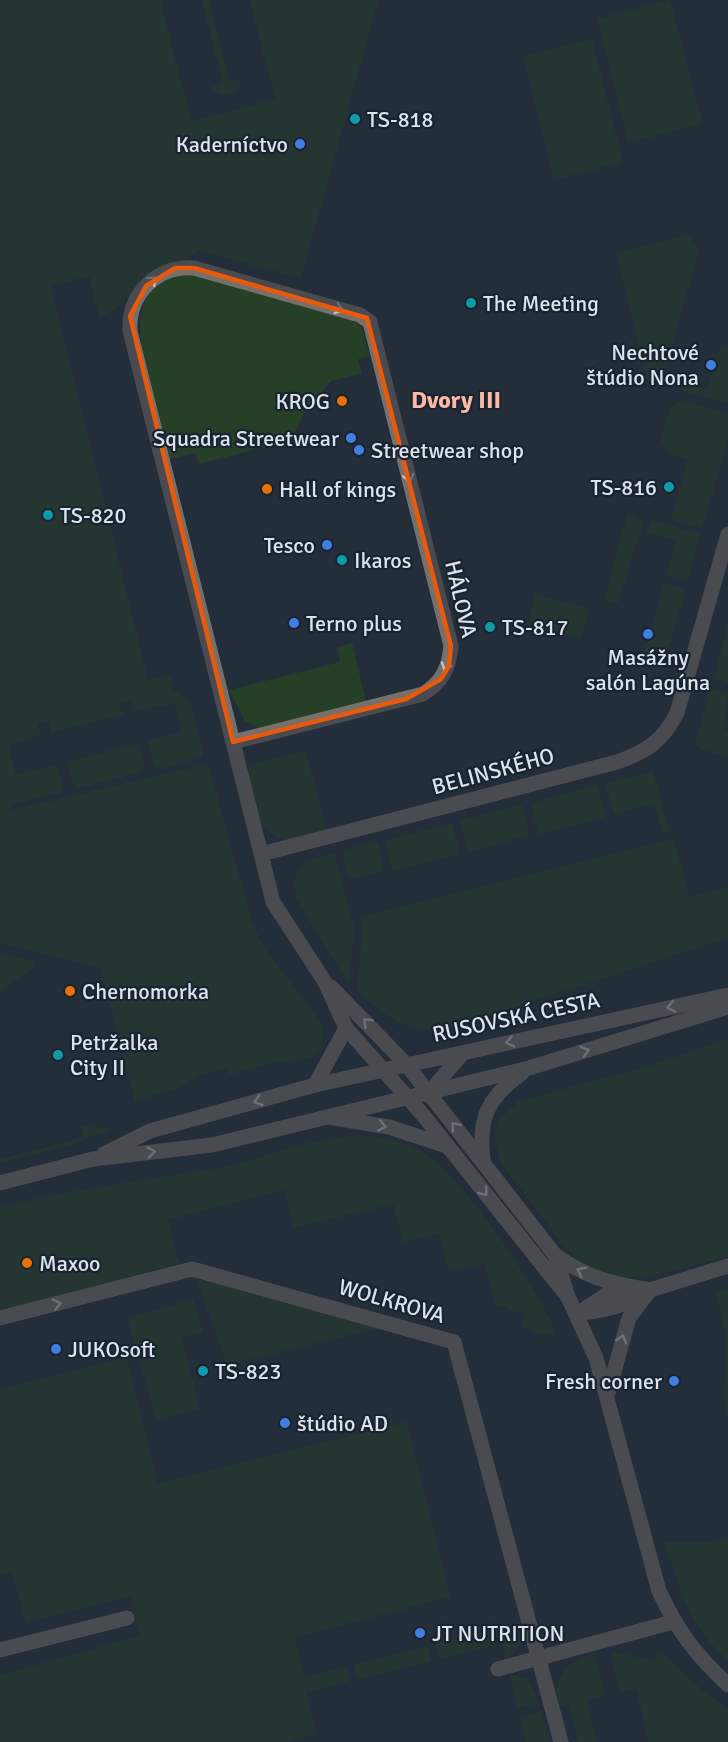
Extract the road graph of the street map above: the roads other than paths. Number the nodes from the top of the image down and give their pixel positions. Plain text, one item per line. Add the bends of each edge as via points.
1 (728, 534) edge
2 (233, 742) junction
3 (261, 854) junction
4 (325, 982) junction
5 (728, 995) edge
6 (728, 1008) edge
7 (346, 1028) junction
8 (462, 1054) junction
9 (406, 1064) junction
10 (529, 1068) junction
11 (381, 1070) junction
12 (315, 1085) junction
13 (428, 1092) junction
14 (406, 1098) junction
15 (423, 1115) junction
16 (325, 1117) junction
17 (448, 1146) junction
18 (93, 1159) junction
19 (483, 1159) junction
20 (0, 1183) edge
21 (555, 1255) junction
22 (728, 1266) edge
23 (704, 1274) junction
24 (728, 1274) edge
25 (650, 1290) junction
26 (568, 1297) junction
27 (577, 1314) junction
28 (0, 1318) edge
29 (607, 1395) junction
30 (128, 1618) dead end
31 (673, 1622) junction
32 (0, 1650) edge
33 (541, 1659) junction
34 (498, 1669) dead end
35 (728, 1685) edge
36 (561, 1742) edge

1 - 3 street, BELINSKÉHO via 677,713 665,735 651,748 617,762
2 -> 2 street, HÁLOVA via 130,331 130,316 146,286 162,272 184,267 360,315 370,322 450,646 449,666 435,685 416,696
2 - 3 street
3 - 4 street via 273,902
4 - 7 street
9 -> 4 street
5 -> 8 street, RUSOVSKÁ CESTA
10 -> 6 street, RUSOVSKÁ CESTA
7 - 11 street
7 - 12 street
8 - 9 street, RUSOVSKÁ CESTA
8 - 13 street
9 - 11 street, RUSOVSKÁ CESTA
9 - 13 street
10 - 13 street, RUSOVSKÁ CESTA
10 - 19 street, RUSOVSKÁ CESTA via 505,1085 486,1109 480,1136
11 - 12 street, RUSOVSKÁ CESTA
11 - 14 street
12 -> 18 street, RUSOVSKÁ CESTA via 150,1131
13 - 14 street, RUSOVSKÁ CESTA
13 - 15 street
19 -> 13 street
14 - 15 street
14 - 16 street, RUSOVSKÁ CESTA
15 - 17 street
16 -> 17 street, RUSOVSKÁ CESTA via 389,1127
18 -> 16 street, RUSOVSKÁ CESTA via 212,1145
17 -> 26 street
18 - 20 street, RUSOVSKÁ CESTA
19 - 21 street
25 -> 21 street via 601,1281
21 - 26 street
22 - 23 street
23 - 24 street
23 - 25 street
25 - 27 street via 619,1306
29 -> 25 street via 629,1318
26 - 27 street
27 - 29 street
28 -> 33 street, WOLKROVA via 192,1269 454,1342
29 - 31 street via 650,1562
30 - 32 street
31 - 33 street
31 - 35 street via 693,1652
33 - 34 street
33 - 36 street

